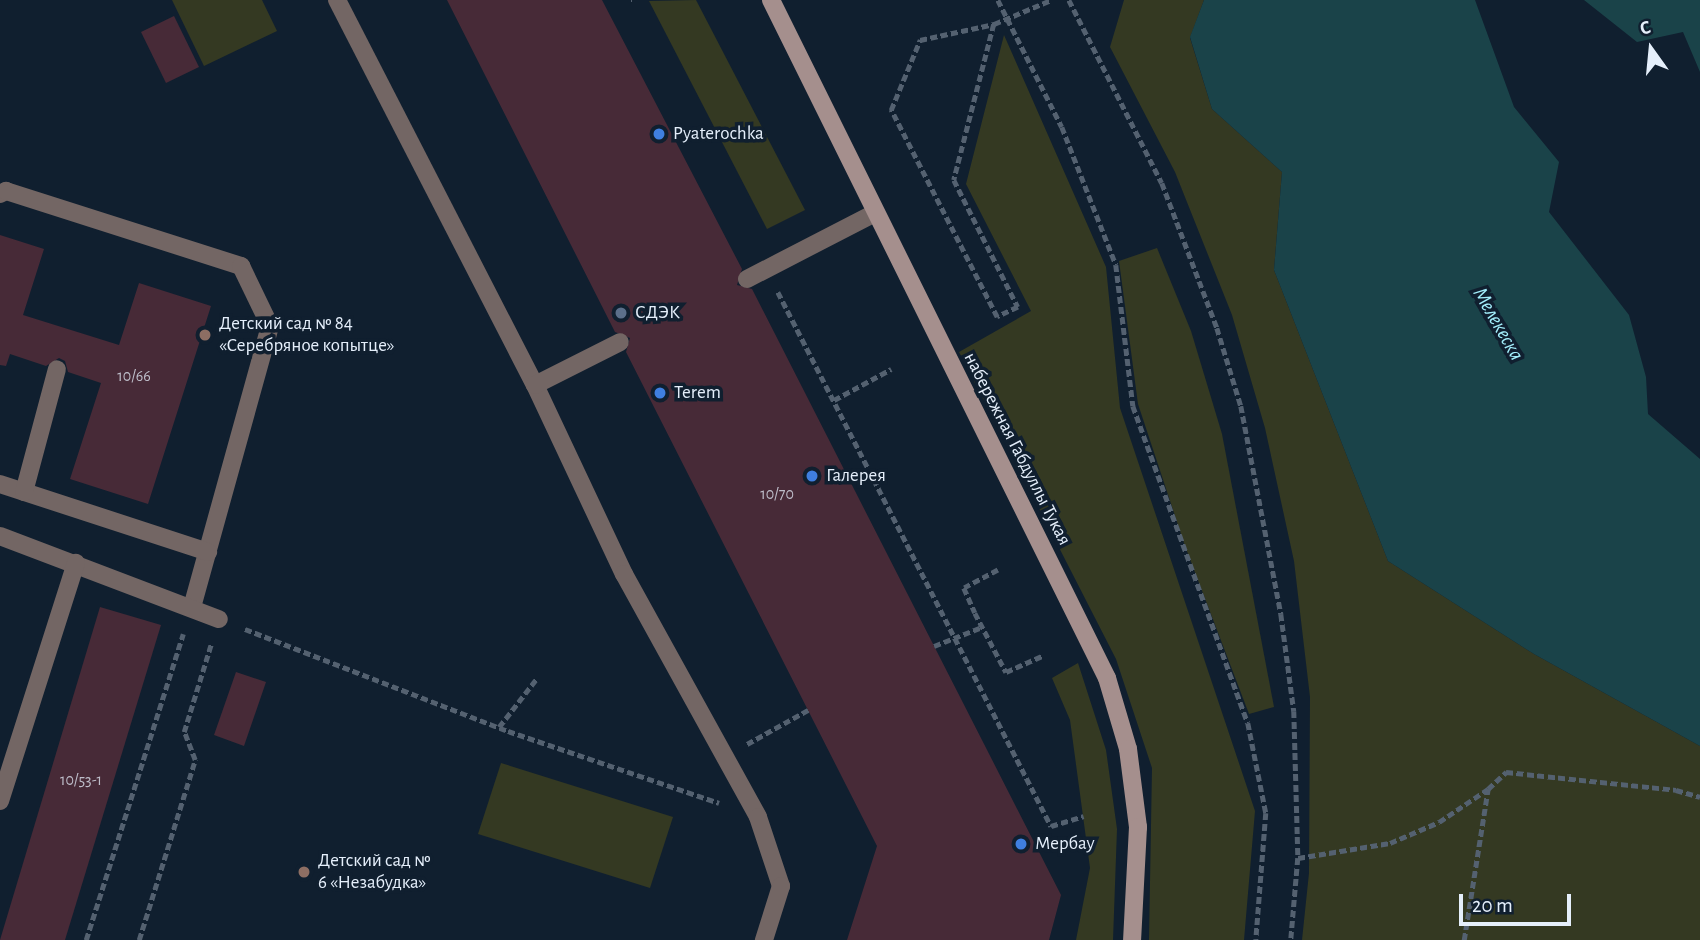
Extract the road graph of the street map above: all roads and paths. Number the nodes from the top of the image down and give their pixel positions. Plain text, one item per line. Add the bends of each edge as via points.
1 (337, 0) edge
2 (771, 0) edge
3 (998, 0) edge
4 (1051, 0) edge
5 (1069, 0) edge
6 (1010, 18) junction
7 (995, 24) junction
8 (0, 194) edge
9 (875, 213) junction
10 (747, 279) dead end
11 (782, 299) dead end
12 (621, 342) dead end
13 (57, 369) dead end
14 (891, 369) dead end
15 (536, 385) junction
16 (834, 400) junction
17 (0, 484) edge
18 (24, 492) junction
19 (0, 536) edge
20 (208, 552) junction
21 (76, 563) junction
22 (998, 570) dead end
23 (192, 608) junction
24 (219, 619) junction
25 (982, 627) junction
26 (952, 637) junction
27 (934, 646) dead end
28 (1042, 656) dead end
29 (537, 678) dead end
30 (808, 710) dead end
31 (498, 727) junction
32 (725, 757) junction
33 (1488, 789) junction
34 (1700, 797) edge
35 (0, 801) edge
36 (1083, 816) dead end
37 (758, 817) junction
38 (1298, 858) junction
39 (86, 940) edge
40 (139, 940) edge
41 (764, 940) edge
42 (1132, 940) edge
43 (1256, 940) edge
44 (1291, 940) edge
45 (1464, 940) edge

1 - 15 lane
2 - 9 main road, набережная Габдуллы Тукая
3 - 6 path
4 - 6 path
5 - 38 path via 1162,183 1241,406 1290,683
6 - 7 path
6 - 43 path via 1062,127 1115,265 1133,405 1248,723 1266,813
7 - 7 path via 954,180 1018,307 997,317 891,110 920,40
8 - 20 lane via 6,191 241,266 270,326
9 - 10 lane
9 - 42 main road, набережная Габдуллы Тукая via 1107,678 1128,749 1138,827
11 - 16 path
12 - 15 lane
13 - 18 lane
14 - 16 path
15 - 32 lane via 624,574
16 - 26 path
17 - 18 lane
18 - 20 lane
19 - 21 lane
20 - 23 lane
21 - 23 lane
21 - 35 lane
22 - 25 path via 964,588
23 - 24 lane
23 - 39 path
24 - 31 path
24 - 40 path via 184,732 195,760
25 - 26 path
25 - 28 path via 1006,672
26 - 27 path
26 - 36 path via 1051,826
29 - 31 path
30 - 32 path
31 - 37 path
32 - 37 lane
33 - 34 path via 1506,772 1676,790
33 - 38 path via 1439,822 1390,843
33 - 45 path
37 - 41 lane via 781,886
38 - 44 path

